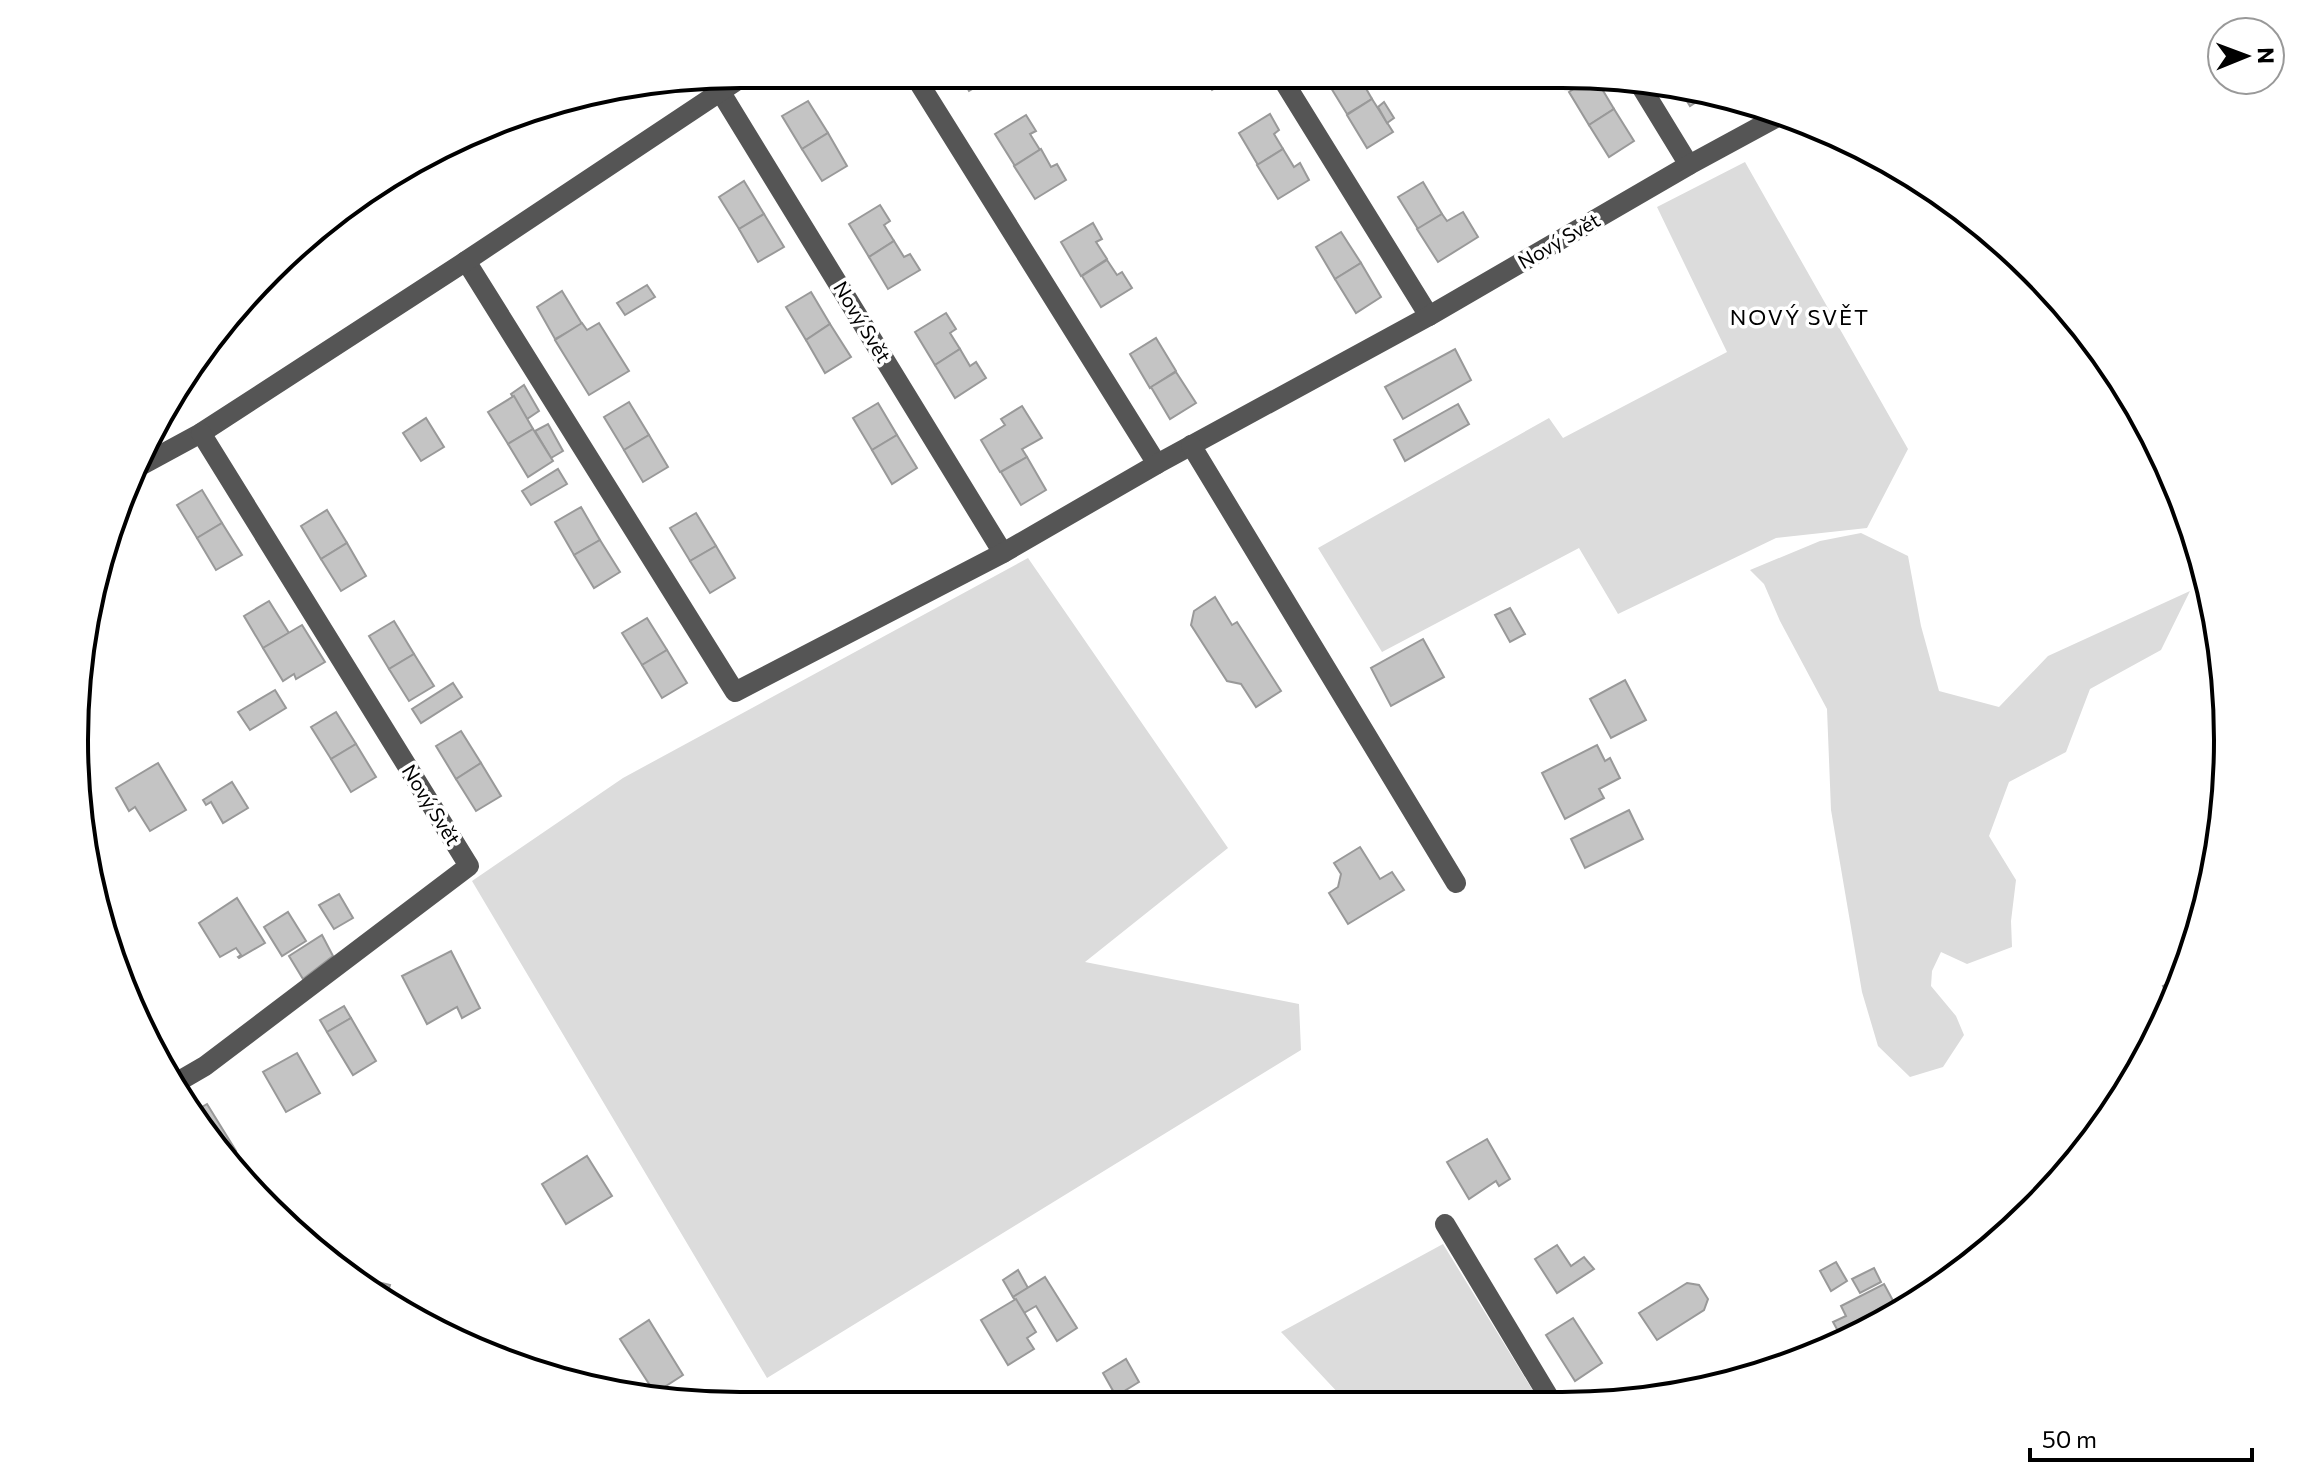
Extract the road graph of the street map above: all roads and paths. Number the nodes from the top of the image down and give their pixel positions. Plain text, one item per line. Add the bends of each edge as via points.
1 (724, 88) edge
2 (922, 88) edge
3 (1288, 88) edge
4 (720, 91) junction
5 (1645, 94) edge
6 (1768, 122) edge
7 (1689, 165) junction
8 (466, 261) junction
9 (1429, 316) junction
10 (201, 433) junction
11 (1191, 445) junction
12 (151, 460) edge
13 (1157, 464) junction
14 (1003, 553) junction
15 (1456, 883) dead end
16 (183, 1079) edge
17 (1445, 1224) dead end
18 (1546, 1392) edge

1 - 4 street
2 - 13 street
3 - 9 street
4 - 8 street
4 - 14 street, Nový Svět
5 - 7 street
6 - 7 street, Nový Svět
7 - 9 street, Nový Svět
8 - 10 street
8 - 14 street, Nový Svět via 735,692
9 - 11 street, Nový Svět
10 - 12 street
10 - 16 street, Nový Svět via 469,866
11 - 13 street, Nový Svět
11 - 15 street
13 - 14 street, Nový Svět
17 - 18 street

